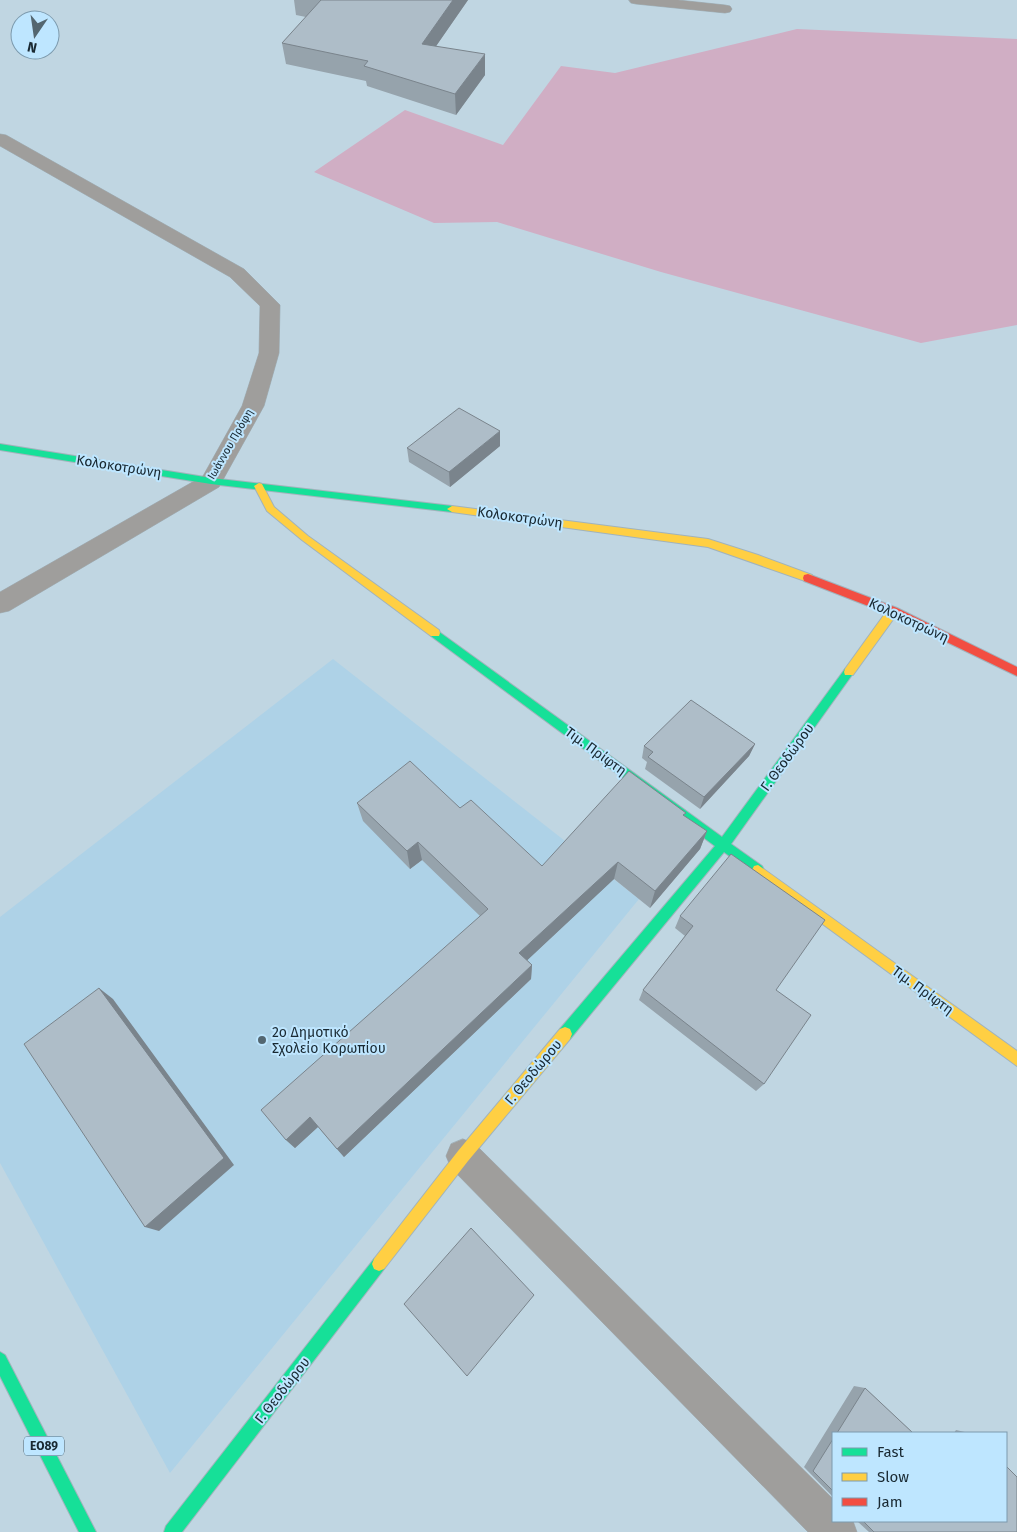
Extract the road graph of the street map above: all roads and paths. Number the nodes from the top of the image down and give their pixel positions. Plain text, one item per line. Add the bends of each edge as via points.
1 (636, 0) edge
2 (724, 9) dead end
3 (0, 139) edge
4 (0, 447) edge
5 (211, 481) junction
6 (259, 486) junction
7 (0, 604) edge
8 (893, 611) junction
9 (1017, 672) edge
10 (724, 844) junction
11 (1017, 1059) edge
12 (463, 1156) junction
13 (0, 1360) edge
14 (88, 1532) edge
15 (172, 1532) edge
16 (837, 1532) edge

1 - 2 street
3 - 5 street, Ιωάννου Πρόφη via 237,273 270,305 269,353 253,406
4 - 5 street, Κολοκοτρώνη
5 - 6 street, Κολοκοτρώνη
5 - 7 street, Ιωάννου Πρόφη
6 - 8 street, Κολοκοτρώνη via 476,511 708,543
6 - 10 street, Τιμ. Πρίφτη via 270,509 305,538
8 - 9 street, Κολοκοτρώνη
8 - 10 street, Γ. Θεοδώρου
10 - 11 street, Τιμ. Πρίφτη
10 - 12 street, Γ. Θεοδώρου
12 - 15 street, Γ. Θεοδώρου
12 - 16 street
13 - 14 street, ΕΟ89

